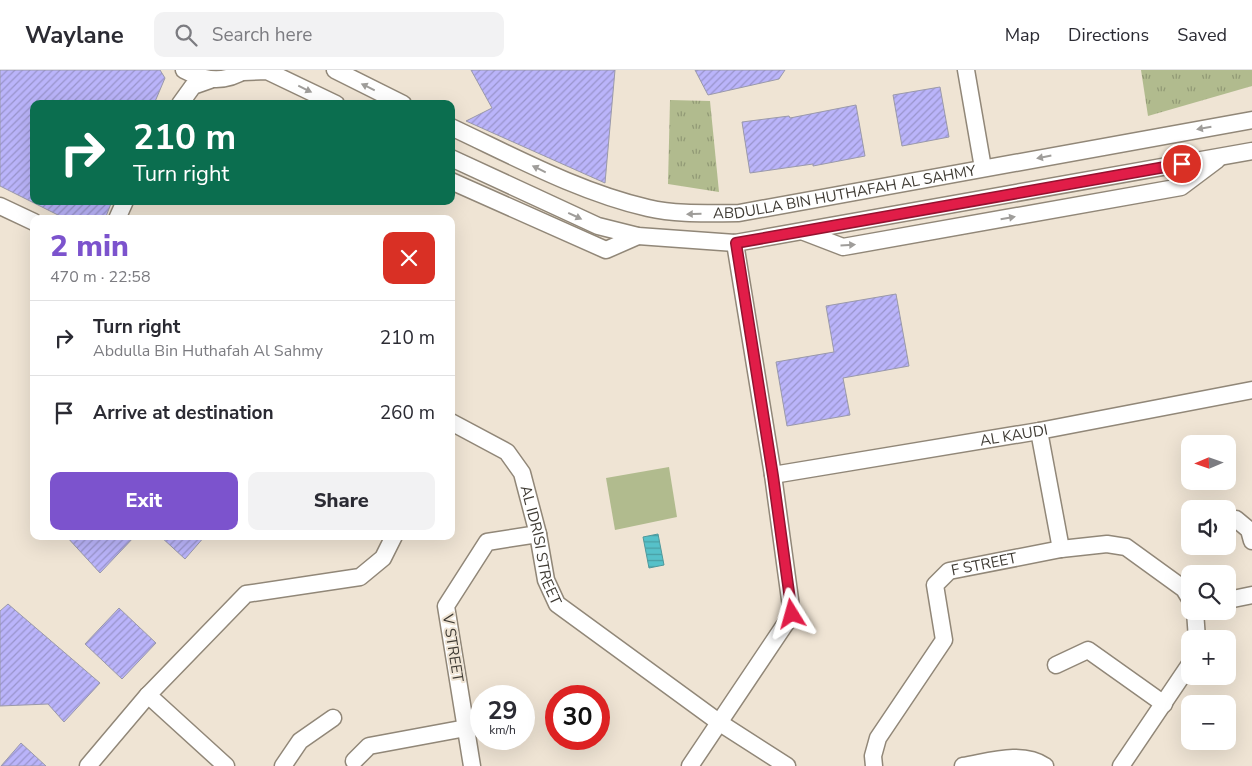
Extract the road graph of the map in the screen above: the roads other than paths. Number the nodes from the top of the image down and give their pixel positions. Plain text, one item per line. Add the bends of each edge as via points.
1 (183, 70) edge
2 (335, 70) edge
3 (966, 70) edge
4 (244, 71) edge
5 (210, 80) junction
6 (176, 100) edge
7 (183, 100) edge
8 (327, 100) edge
9 (395, 100) edge
10 (1252, 120) edge
11 (455, 129) edge
12 (1252, 151) edge
13 (1221, 157) junction
14 (455, 160) edge
15 (983, 168) junction
16 (455, 183) edge
17 (0, 206) edge
18 (30, 220) edge
19 (802, 232) junction
20 (638, 236) junction
21 (736, 243) junction
22 (1252, 390) edge
23 (455, 426) edge
24 (1039, 431) junction
25 (773, 476) junction
26 (1236, 519) dead end
27 (538, 534) junction
28 (392, 540) edge
29 (1252, 541) edge
30 (1061, 549) junction
31 (1181, 587) edge
32 (1252, 595) edge
33 (1236, 598) edge
34 (1056, 665) dead end
35 (1181, 678) edge
36 (148, 695) junction
37 (1164, 704) junction
38 (333, 718) dead end
39 (720, 723) junction
40 (466, 728) junction
41 (354, 761) dead end
42 (1005, 762) edge
43 (88, 766) edge
44 (226, 766) edge
45 (283, 766) edge
46 (472, 766) edge
47 (690, 766) edge
48 (787, 766) edge
49 (874, 766) edge
50 (962, 766) edge
51 (1045, 766) edge
52 (1121, 766) edge

1 - 5 street
1 - 6 street
9 -> 2 street
3 - 15 street
4 - 5 street
4 -> 8 street via 267,71
5 - 7 street via 193,86
10 -> 15 street, ABDULLA BIN HUTHAFAH AL SAHMY
15 -> 11 street, ABDULLA BIN HUTHAFAH AL SAHMY via 739,213 684,214 649,209 566,182
12 - 13 street, ABDULLA BIN HUTHAFAH AL SAHMY
13 - 19 street, ABDULLA BIN HUTHAFAH AL SAHMY
19 -> 13 street via 843,247 1172,189 1181,187
14 -> 20 street, ABDULLA BIN HUTHAFAH AL SAHMY via 598,226
16 - 20 street via 606,250
17 - 18 street
19 - 21 street, ABDULLA BIN HUTHAFAH AL SAHMY
20 - 21 street, ABDULLA BIN HUTHAFAH AL SAHMY
21 - 25 street
22 - 24 street, AL KAUDI
23 - 27 street, AL IDRISI STREET via 507,452 522,473
24 - 25 street, AL KAUDI
24 - 30 street
25 - 39 street via 792,614
26 - 29 street via 1249,530
27 - 39 street, AL IDRISI STREET via 546,580 557,604
27 - 40 street, V STREET via 486,542 446,606
28 - 36 street via 382,558 360,577 246,594
30 - 31 street, F STREET via 1107,544 1126,547
30 - 49 street, F STREET via 949,571 935,586 944,640 878,738
32 - 33 street
34 - 37 street via 1088,650
35 - 37 street
36 - 43 street
36 - 44 street
37 - 52 street
38 - 45 street via 300,741
39 - 47 street
39 - 48 street, AL IDRISI STREET
40 - 41 street via 369,746
40 - 46 street, V STREET
42 - 50 street
42 - 51 street via 1036,760

